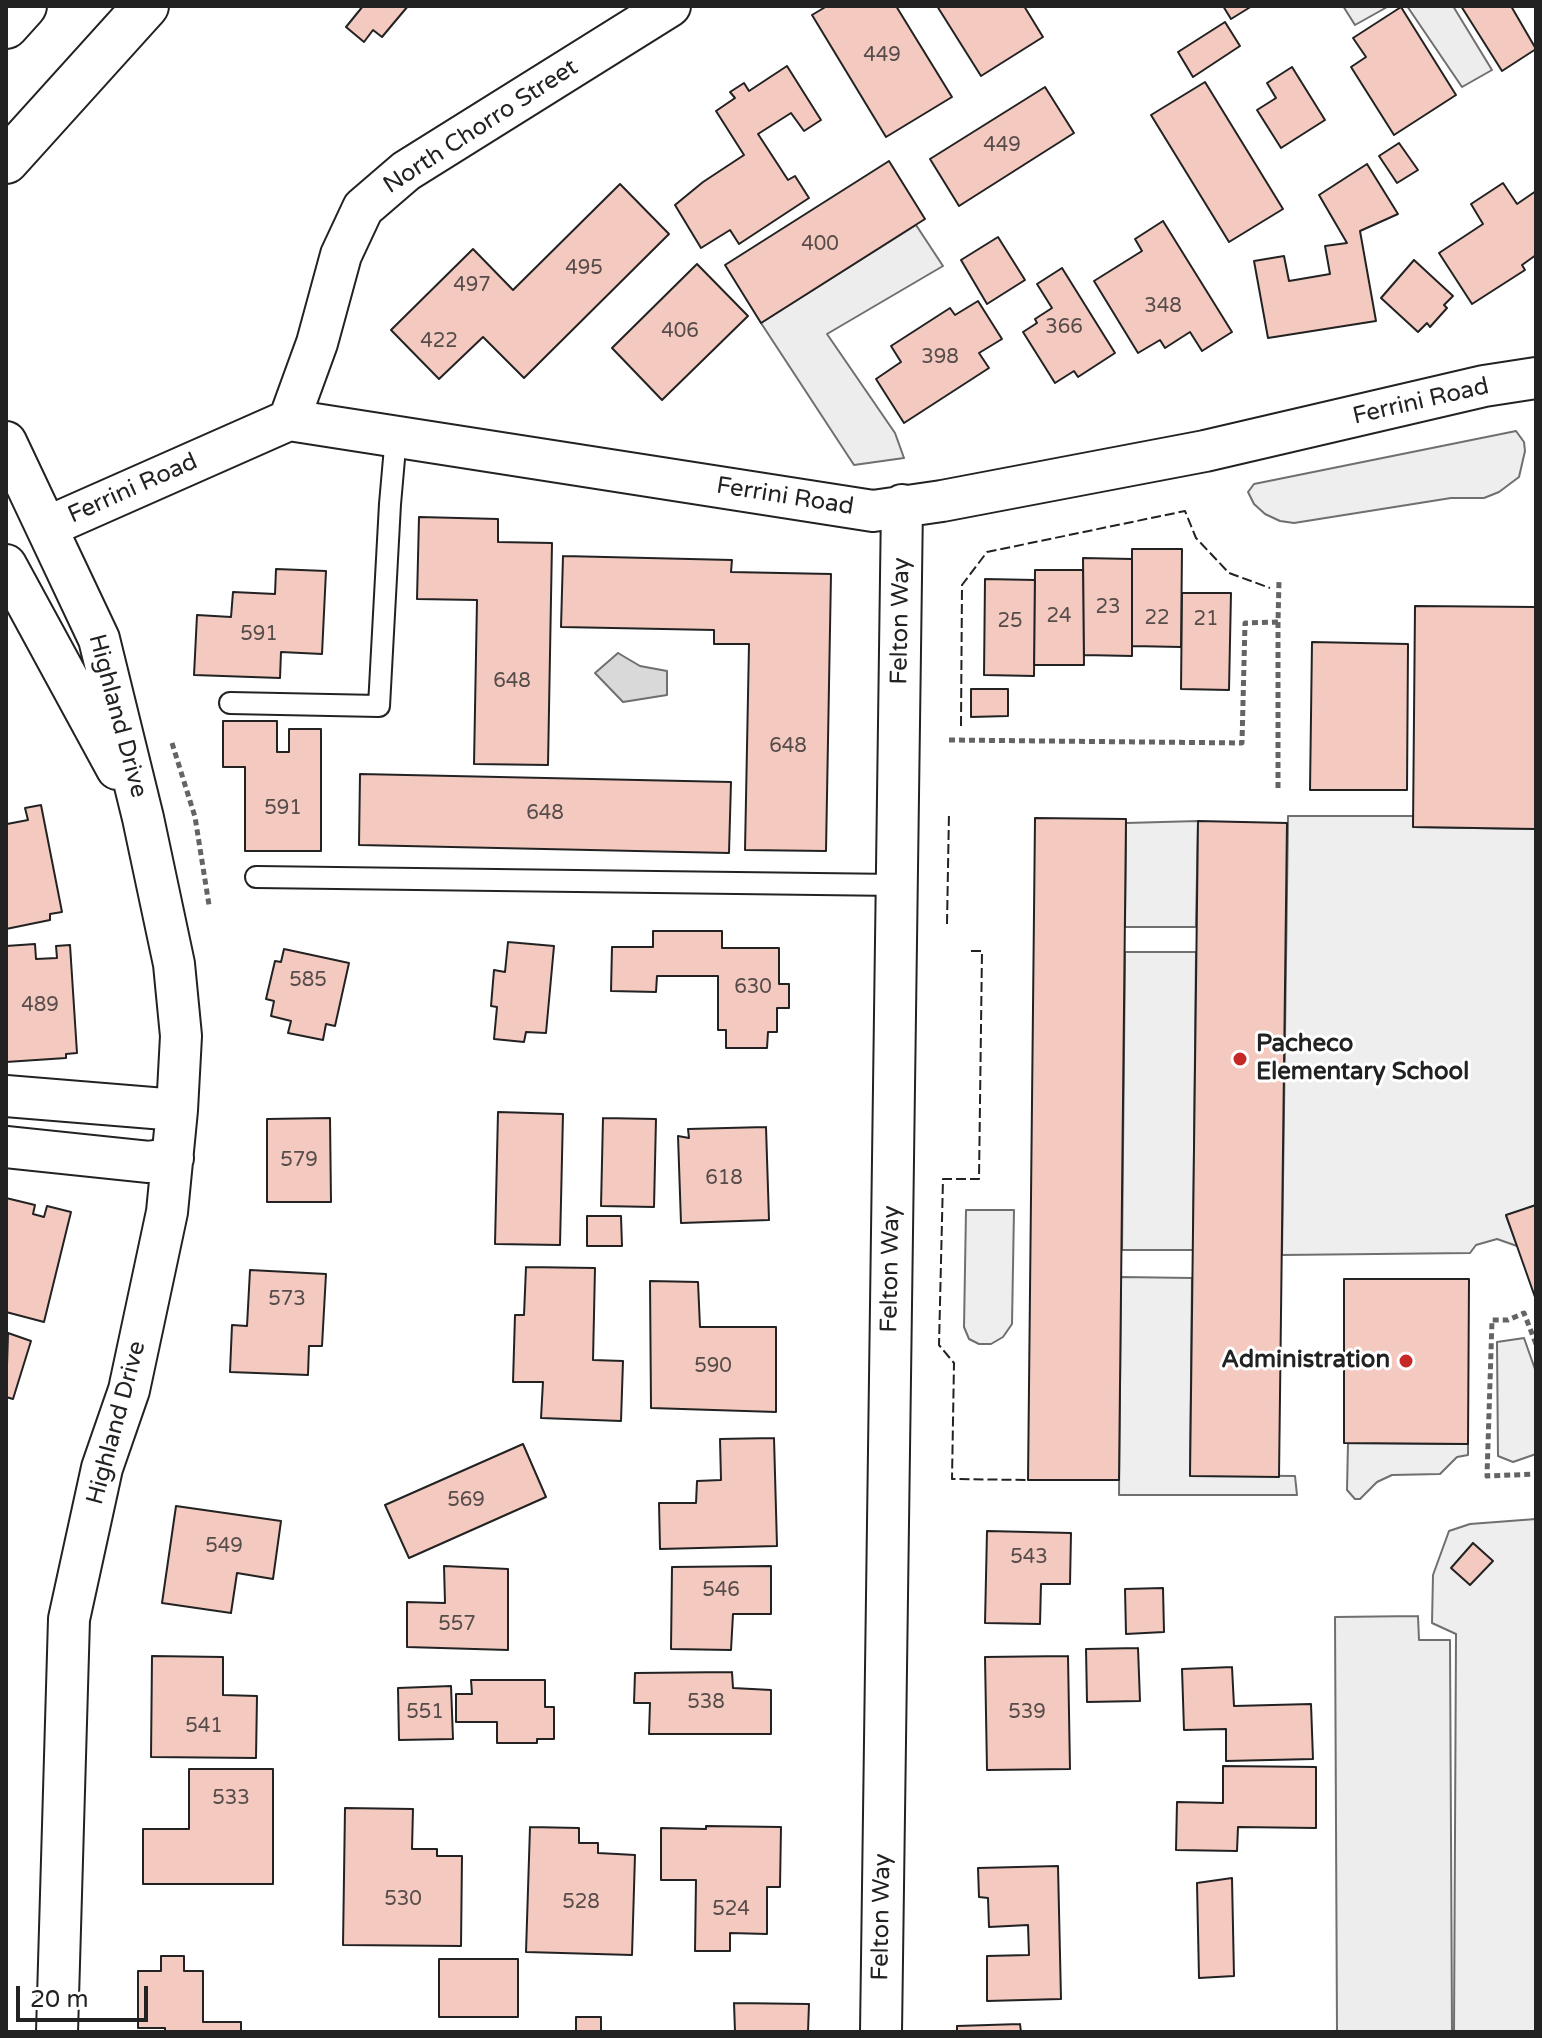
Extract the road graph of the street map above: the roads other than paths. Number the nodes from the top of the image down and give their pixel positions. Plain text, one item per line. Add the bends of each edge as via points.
1 (24, 6) edge
2 (146, 6) edge
3 (670, 6) edge
4 (6, 26) edge
5 (6, 161) edge
6 (1536, 378) edge
7 (289, 420) junction
8 (396, 436) junction
9 (6, 442) edge
10 (902, 505) junction
11 (47, 527) junction
12 (6, 565) edge
13 (230, 703) dead end
14 (143, 818) junction
15 (256, 877) dead end
16 (897, 885) junction
17 (6, 1096) edge
18 (177, 1110) junction
19 (6, 1147) edge
20 (173, 1158) junction
21 (57, 2032) edge
22 (881, 2032) edge

1 - 4 highway
2 - 5 highway
3 - 7 street, North Chorro Street via 406,171 363,208 341,255
6 - 10 street, Ferrini Road via 1205,451
7 - 8 street, Ferrini Road
7 - 11 street, Ferrini Road
8 - 10 street, Ferrini Road via 873,511
8 - 13 lane via 379,706
9 - 11 street, Highland Drive
10 - 16 street, Felton Way
11 - 14 street, Highland Drive via 99,639
12 - 14 street, Highland Drive
14 - 18 street, Highland Drive via 174,964 181,1036
15 - 16 lane
16 - 22 street, Felton Way
17 - 18 street
18 - 20 street, Highland Drive
19 - 20 street via 149,1162
20 - 21 street, Highland Drive via 167,1212 129,1390 102,1468 69,1619

